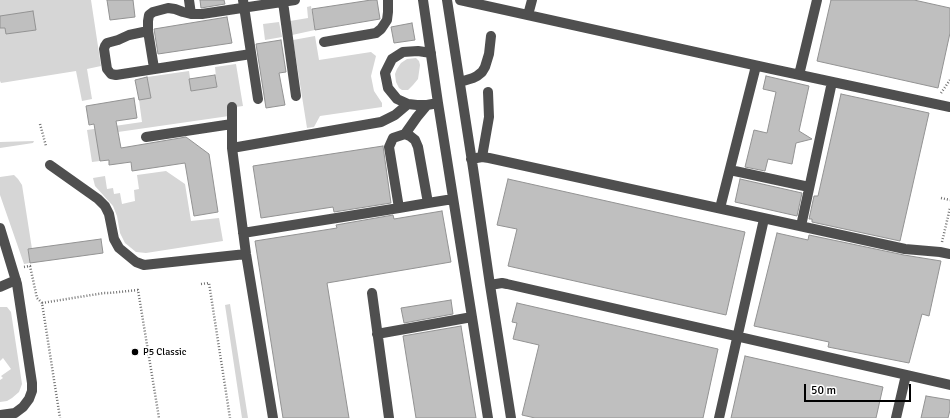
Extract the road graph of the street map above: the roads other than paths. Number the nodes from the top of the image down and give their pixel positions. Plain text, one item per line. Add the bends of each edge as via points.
1 (189, 0) edge
2 (295, 0) edge
3 (388, 0) edge
4 (423, 0) edge
5 (447, 0) edge
6 (460, 0) edge
7 (532, 0) edge
8 (817, 0) edge
9 (284, 2) junction
10 (244, 4) edge
11 (191, 14) junction
12 (528, 15) junction
13 (148, 31) junction
14 (491, 36) dead end
15 (324, 42) dead end
16 (431, 53) junction
17 (251, 54) junction
18 (756, 66) junction
19 (154, 68) junction
20 (800, 75) junction
21 (460, 82) junction
22 (832, 82) junction
23 (488, 92) dead end
24 (296, 96) dead end
25 (258, 99) dead end
26 (438, 102) junction
27 (408, 104) junction
28 (427, 105) junction
29 (950, 107) edge
30 (232, 108) dead end
31 (232, 124) junction
32 (405, 134) junction
33 (146, 137) dead end
34 (232, 148) junction
35 (482, 157) junction
36 (471, 159) junction
37 (50, 165) dead end
38 (730, 170) junction
39 (809, 187) junction
40 (453, 199) junction
41 (428, 203) junction
42 (399, 208) junction
43 (720, 208) junction
44 (764, 219) junction
45 (801, 226) junction
46 (0, 228) edge
47 (243, 233) junction
48 (945, 253) edge
49 (246, 254) junction
50 (16, 280) junction
51 (490, 285) junction
52 (0, 287) edge
53 (372, 293) dead end
54 (472, 317) junction
55 (378, 334) junction
56 (737, 336) junction
57 (906, 375) junction
58 (950, 385) edge
59 (0, 415) edge
60 (272, 418) edge
61 (389, 418) edge
62 (488, 418) edge
63 (511, 418) edge
64 (719, 418) edge
65 (896, 418) edge

1 - 11 street
2 - 9 street
3 - 15 street via 386,20 376,33
4 - 16 street
5 - 21 street
6 - 12 street
7 - 12 street
8 - 20 street
9 - 10 street
9 - 24 street
10 - 11 street via 202,14
10 - 17 street
11 - 13 street via 168,8 153,12 149,15
12 - 18 street
13 - 19 street
13 - 19 street via 107,43 104,49 107,69 116,75
14 - 21 street via 490,54 482,72
16 - 26 street
16 - 27 street via 403,52 392,59 385,73 388,88 397,99
17 - 19 street
17 - 25 street
18 - 20 street
18 - 38 street
20 - 22 street
21 - 36 street
22 - 29 street
22 - 39 street
23 - 35 street via 489,117
26 - 28 street
26 - 40 street
27 - 28 street
27 - 34 street via 381,122
28 - 32 street
30 - 31 street
31 - 33 street
31 - 34 street
32 - 41 street via 415,140 418,147
32 - 42 street via 393,138 389,147
34 - 47 street
35 - 36 street
35 - 43 street
36 - 51 street
37 - 49 street via 105,206 114,239 119,248 136,262 144,265
38 - 39 street
38 - 43 street
39 - 45 street
40 - 41 street
40 - 54 street
41 - 42 street
42 - 47 street
43 - 44 street
44 - 45 street
44 - 56 street
45 - 48 street via 905,249
46 - 50 street
47 - 49 street
49 - 60 street
50 - 52 street
50 - 59 street via 32,391 24,407 15,413
51 - 56 street via 507,284
51 - 63 street
53 - 55 street
54 - 55 street
54 - 62 street
55 - 61 street
56 - 57 street
56 - 64 street
57 - 58 street
57 - 65 street

